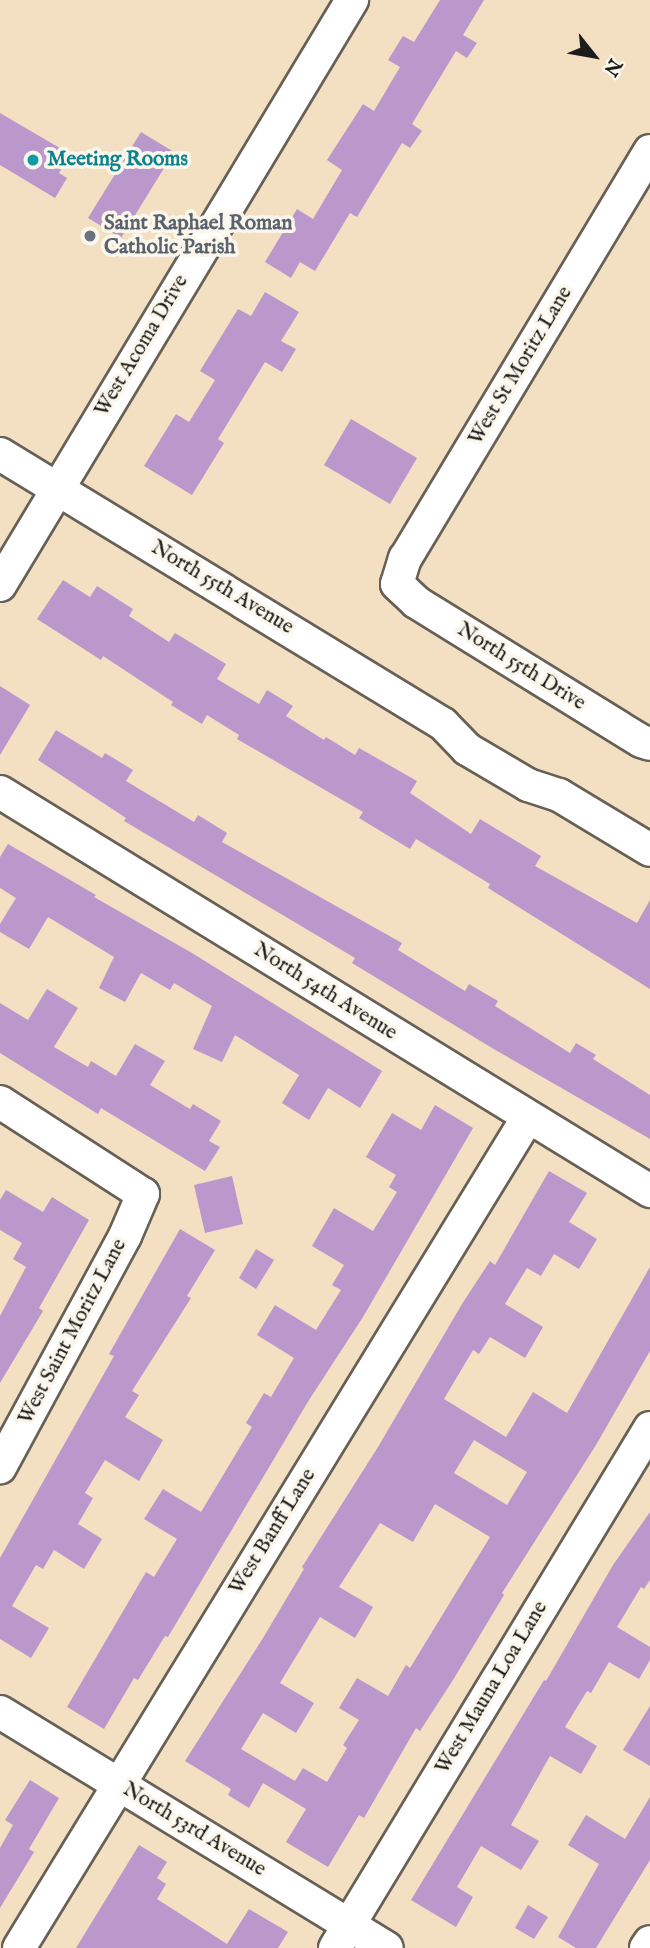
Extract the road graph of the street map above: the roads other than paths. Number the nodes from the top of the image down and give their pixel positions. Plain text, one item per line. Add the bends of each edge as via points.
1 (352, 0) edge
2 (650, 150) edge
3 (0, 454) edge
4 (56, 489) junction
5 (397, 584) joint
6 (0, 585) edge
7 (650, 744) edge
8 (0, 792) edge
9 (650, 850) edge
10 (0, 1102) edge
11 (528, 1117) junction
12 (650, 1191) edge
13 (650, 1428) edge
14 (0, 1467) edge
15 (0, 1712) edge
16 (118, 1784) junction
17 (342, 1936) edge
18 (650, 1942) edge
19 (19, 1948) edge
20 (387, 1948) edge
21 (646, 1948) edge

1 - 4 street, West Acoma Drive
2 - 5 street, West St Moritz Lane via 405,558
3 - 4 street, North 55th Avenue
4 - 6 street, West Acoma Drive
4 - 9 street, North 55th Avenue via 443,724 467,749 528,785 559,795
5 - 7 street, North 55th Drive via 416,602
8 - 11 street, North 54th Avenue
10 - 14 street, West Saint Moritz Lane via 143,1194 125,1236
11 - 12 street, North 54th Avenue
11 - 16 street, West Banff Lane
13 - 17 street, West Mauna Loa Lane
15 - 16 street, North 53rd Avenue
16 - 17 street, North 53rd Avenue
16 - 19 street, West Banff Lane
17 - 20 street, North 53rd Avenue
18 - 21 street

